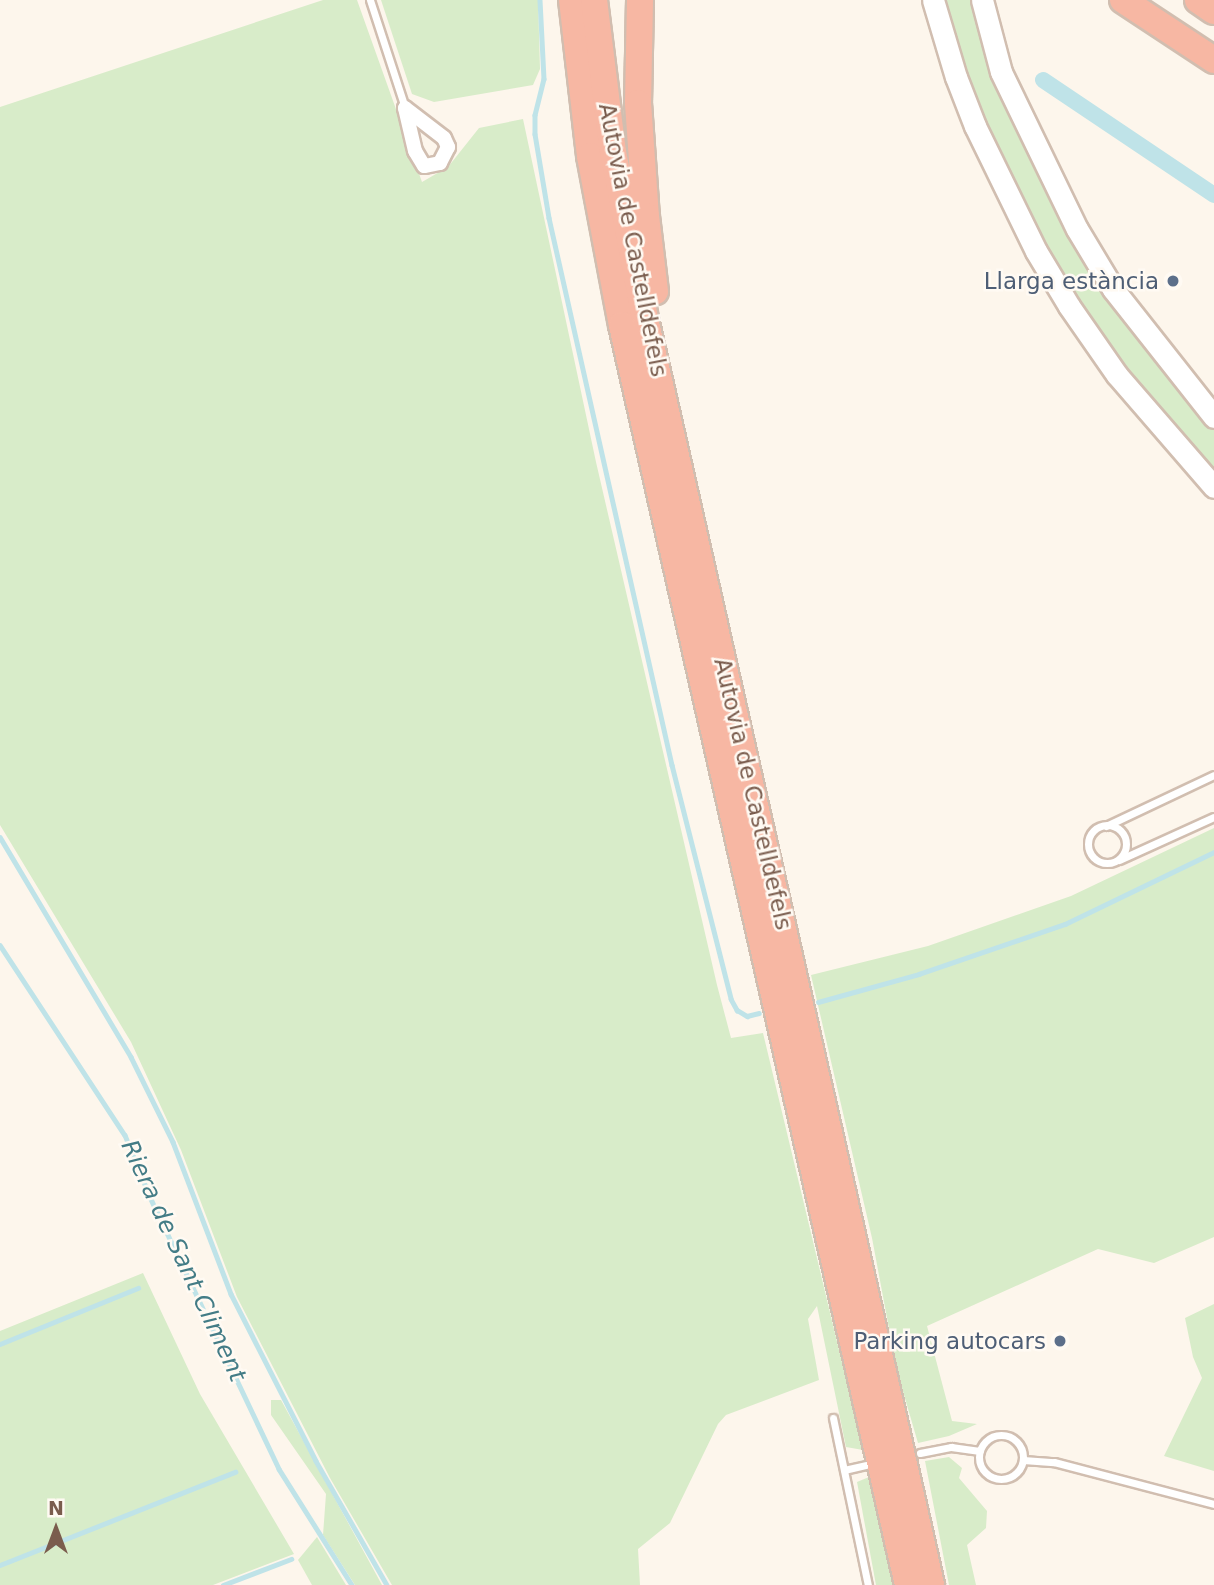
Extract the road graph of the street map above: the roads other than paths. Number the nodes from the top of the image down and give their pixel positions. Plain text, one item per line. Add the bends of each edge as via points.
1 (370, 0) edge
2 (572, 0) edge
3 (594, 0) edge
4 (640, 0) edge
5 (933, 0) edge
6 (982, 0) edge
7 (1123, 0) edge
8 (1198, 0) edge
9 (1214, 11) edge
10 (1214, 60) edge
11 (405, 108) dead end
12 (669, 416) junction
13 (1214, 417) edge
14 (1214, 487) edge
15 (1214, 775) edge
16 (1214, 817) edge
17 (1106, 826) junction
18 (1116, 861) junction
19 (833, 1418) dead end
20 (981, 1451) junction
21 (920, 1453) dead end
22 (1023, 1461) junction
23 (865, 1465) dead end
24 (844, 1470) junction
25 (1214, 1504) edge
26 (868, 1585) edge
27 (908, 1585) edge
28 (932, 1585) edge

1 - 11 lane
2 - 27 highway, Autovia de Castelldefels via 590,156 622,326
3 - 12 highway, Autovia de Castelldefels via 626,231
4 - 12 highway via 642,168
5 - 14 street via 975,126 1036,251 1117,375
6 - 13 street via 1001,72 1077,229 1113,289
7 - 10 highway
8 - 9 highway
12 - 28 highway, Autovia de Castelldefels
15 - 17 lane
16 - 18 lane
17 - 18 lane via 1120,831 1126,840 1125,852
17 - 18 lane via 1093,832 1089,849 1100,862
19 - 24 lane
20 - 21 lane via 951,1447
20 - 22 lane via 992,1438 1007,1436 1021,1447
20 - 22 lane via 981,1465 993,1478 1012,1476
22 - 25 lane via 1054,1462
23 - 24 lane
24 - 26 lane

